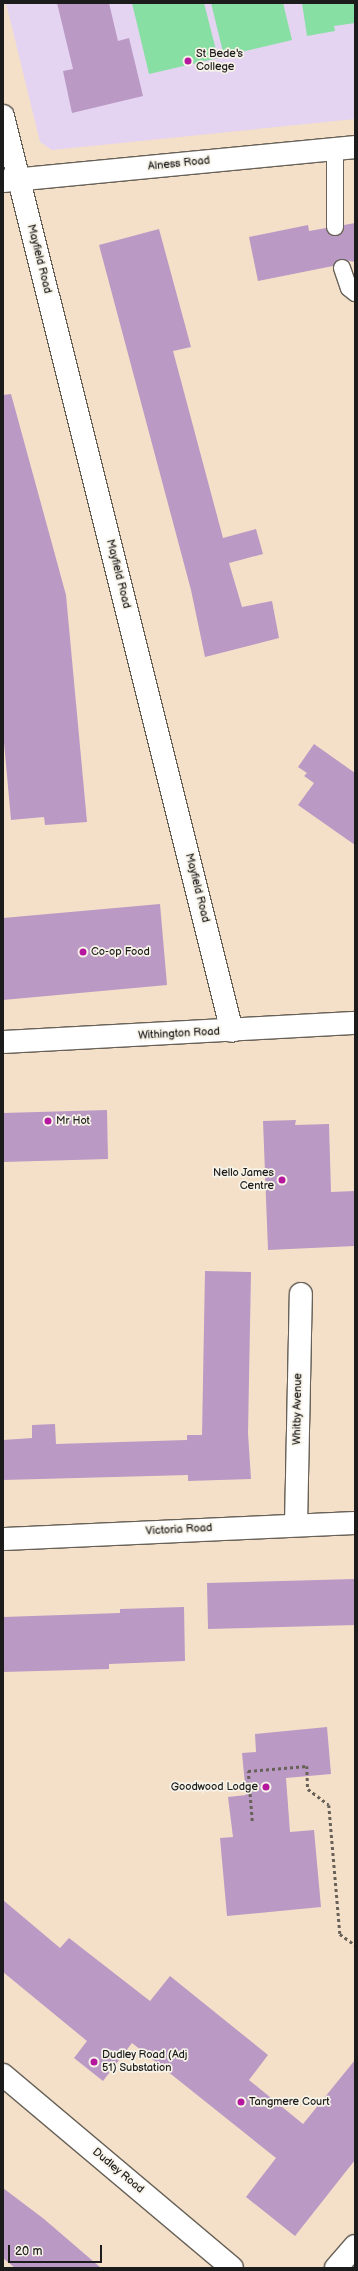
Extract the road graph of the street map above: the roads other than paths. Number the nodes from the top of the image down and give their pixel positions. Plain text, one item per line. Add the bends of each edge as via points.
1 (3, 116) edge
2 (345, 148) edge
3 (11, 181) edge
4 (335, 227) dead end
5 (342, 268) dead end
6 (355, 292) edge
7 (355, 1023) edge
8 (232, 1031) junction
9 (3, 1042) edge
10 (301, 1294) dead end
11 (355, 1523) edge
12 (296, 1525) junction
13 (3, 1539) edge
14 (3, 2075) edge
15 (355, 2246) edge
16 (232, 2268) edge
17 (336, 2268) edge

1 - 3 street, Mayfield Road
2 - 3 street, Alness Road
2 - 4 lane
3 - 8 street, Mayfield Road
5 - 6 lane via 349,288
7 - 8 street, Withington Road
8 - 9 street, Withington Road
10 - 12 street, Whitby Avenue
11 - 12 street, Victoria Road
12 - 13 street, Victoria Road
14 - 16 street, Dudley Road
15 - 17 street

